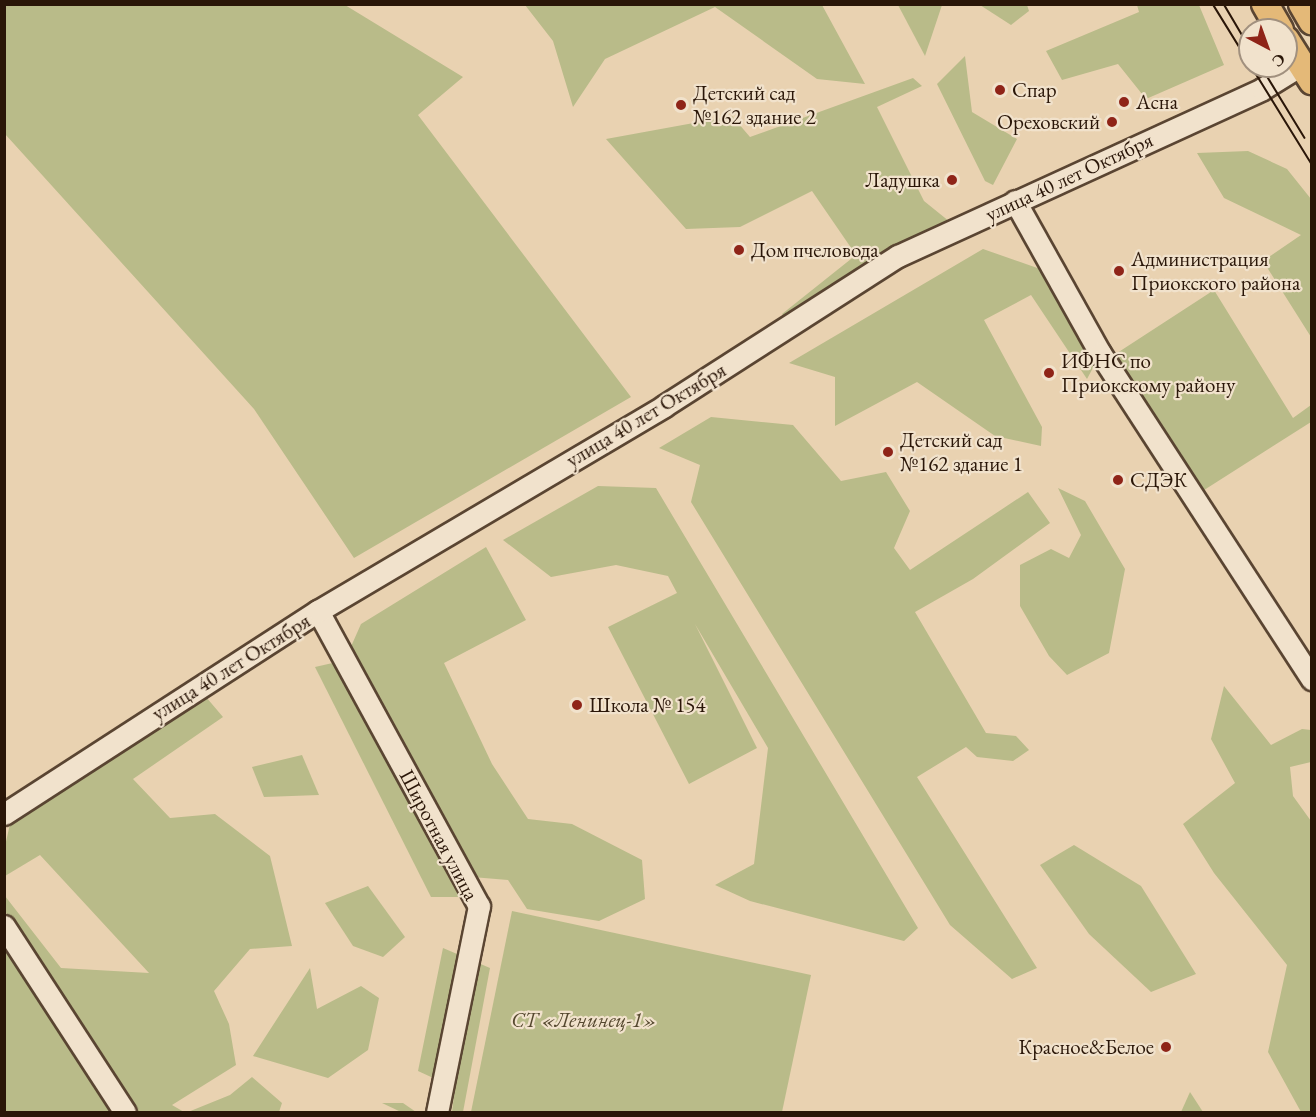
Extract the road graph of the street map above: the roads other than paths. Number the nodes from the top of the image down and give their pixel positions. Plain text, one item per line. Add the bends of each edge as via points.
1 (1265, 4) edge
2 (1302, 4) edge
3 (1273, 18) edge
4 (1311, 21) edge
5 (1298, 55) edge
6 (1308, 68) edge
7 (1015, 201) junction
8 (318, 611) junction
9 (1311, 679) edge
10 (4, 814) edge
11 (4, 926) edge
12 (125, 1113) edge
13 (437, 1113) edge

1 - 3 main road
2 - 4 main road
5 - 6 main road
6 - 7 street, улица 40 лет Октября
7 - 8 street, улица 40 лет Октября via 898,256 663,406
7 - 9 street via 1101,353
8 - 10 street, улица 40 лет Октября
8 - 13 street, Широтная улица via 479,906
11 - 12 street

